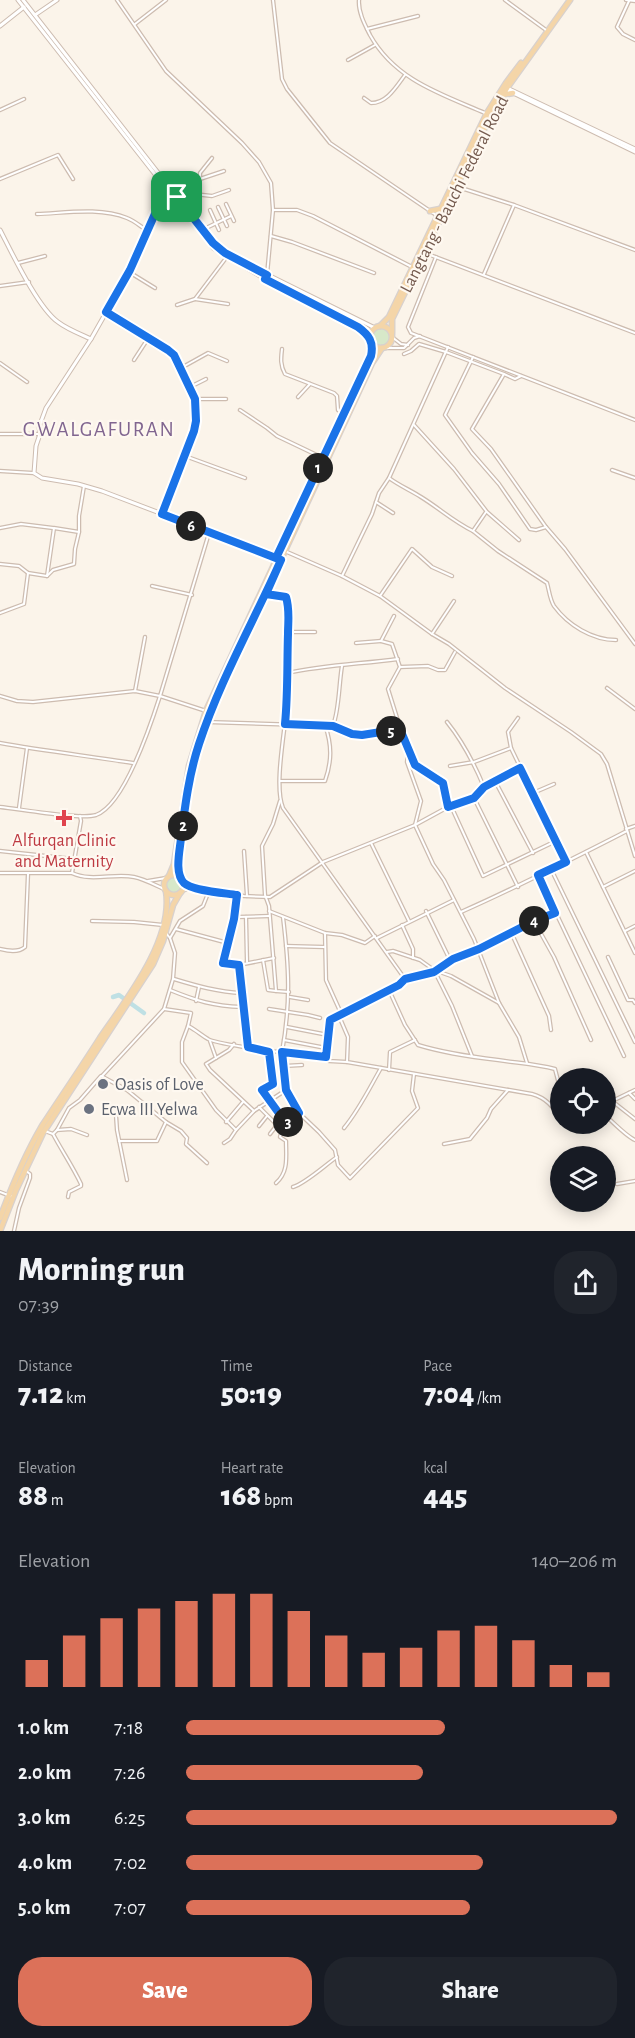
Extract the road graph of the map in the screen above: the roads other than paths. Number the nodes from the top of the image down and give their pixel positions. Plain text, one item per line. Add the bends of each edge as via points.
1 (18, 0) edge
2 (23, 0) edge
3 (57, 0) edge
4 (117, 0) edge
5 (166, 0) edge
6 (273, 0) edge
7 (359, 0) edge
8 (505, 0) edge
9 (568, 0) edge
10 (627, 1) edge
11 (635, 2) edge
12 (24, 7) junction
13 (35, 15) junction
14 (418, 16) dead end
15 (135, 24) junction
16 (0, 26) edge
17 (367, 29) junction
18 (547, 31) junction
19 (635, 40) edge
20 (375, 45) junction
21 (58, 48) junction
22 (348, 60) dead end
23 (405, 75) junction
24 (506, 87) junction
25 (513, 91) junction
26 (364, 98) dead end
27 (24, 99) dead end
28 (0, 111) edge
29 (489, 114) junction
30 (635, 151) edge
31 (212, 158) dead end
32 (224, 171) dead end
33 (200, 178) junction
34 (0, 179) edge
35 (73, 179) dead end
36 (455, 186) junction
37 (168, 188) junction
38 (229, 190) dead end
39 (195, 193) junction
40 (177, 197) junction
41 (226, 204) dead end
42 (514, 205) junction
43 (218, 207) dead end
44 (440, 209) junction
45 (210, 210) dead end
46 (273, 210) junction
47 (430, 211) junction
48 (37, 214) dead end
49 (231, 216) junction
50 (438, 216) junction
51 (224, 220) junction
52 (234, 221) dead end
53 (216, 223) junction
54 (226, 226) dead end
55 (0, 230) edge
56 (202, 230) junction
57 (219, 230) dead end
58 (148, 231) junction
59 (271, 236) junction
60 (635, 250) edge
61 (422, 252) junction
62 (45, 256) dead end
63 (436, 257) junction
64 (226, 258) junction
65 (18, 263) junction
66 (412, 267) junction
67 (129, 272) junction
68 (374, 273) dead end
69 (484, 275) junction
70 (266, 277) junction
71 (29, 282) junction
72 (0, 286) edge
73 (155, 288) dead end
74 (195, 299) junction
75 (228, 304) dead end
76 (177, 305) dead end
77 (106, 312) junction
78 (377, 327) junction
79 (635, 333) edge
80 (392, 335) junction
81 (420, 336) junction
82 (149, 338) junction
83 (91, 339) junction
84 (372, 342) junction
85 (408, 345) junction
86 (448, 347) junction
87 (383, 348) junction
88 (282, 349) dead end
89 (446, 352) junction
90 (404, 354) dead end
91 (473, 357) junction
92 (134, 360) dead end
93 (227, 361) dead end
94 (471, 362) junction
95 (0, 363) edge
96 (181, 368) junction
97 (504, 374) junction
98 (521, 375) junction
99 (206, 379) dead end
100 (27, 382) dead end
101 (311, 384) junction
102 (190, 387) junction
103 (298, 397) dead end
104 (195, 399) junction
105 (226, 399) dead end
106 (240, 410) dead end
107 (344, 414) junction
108 (635, 420) edge
109 (413, 425) junction
110 (0, 434) edge
111 (40, 434) junction
112 (185, 456) junction
113 (323, 459) junction
114 (612, 470) dead end
115 (0, 471) edge
116 (34, 473) junction
117 (245, 478) dead end
118 (389, 478) junction
119 (635, 478) edge
120 (84, 486) junction
121 (376, 502) junction
122 (487, 512) junction
123 (393, 513) dead end
124 (162, 514) junction
125 (546, 527) junction
126 (0, 528) edge
127 (54, 528) junction
128 (472, 531) junction
129 (79, 532) junction
130 (209, 533) junction
131 (519, 540) dead end
132 (285, 551) junction
133 (279, 559) junction
134 (0, 564) edge
135 (28, 573) junction
136 (47, 576) junction
137 (342, 576) junction
138 (452, 576) dead end
139 (152, 586) dead end
140 (266, 594) junction
141 (192, 595) junction
142 (380, 596) junction
143 (454, 601) dead end
144 (0, 613) edge
145 (394, 616) dead end
146 (288, 632) junction
147 (315, 632) dead end
148 (432, 634) junction
149 (145, 637) dead end
150 (616, 640) dead end
151 (381, 641) junction
152 (356, 643) dead end
153 (635, 644) edge
154 (455, 652) dead end
155 (398, 659) junction
156 (342, 666) junction
157 (400, 667) junction
158 (288, 674) junction
159 (607, 688) dead end
160 (135, 691) junction
161 (0, 696) edge
162 (160, 696) junction
163 (635, 710) edge
164 (206, 711) junction
165 (518, 718) dead end
166 (207, 722) junction
167 (447, 722) dead end
168 (285, 724) junction
169 (325, 725) junction
170 (333, 726) junction
171 (400, 729) junction
172 (0, 743) edge
173 (27, 748) junction
174 (511, 748) junction
175 (408, 753) junction
176 (474, 762) junction
177 (133, 763) junction
178 (450, 766) dead end
179 (520, 768) junction
180 (280, 781) junction
181 (495, 781) junction
182 (554, 784) dead end
183 (484, 787) junction
184 (533, 793) junction
185 (474, 798) junction
186 (280, 800) junction
187 (0, 807) edge
188 (449, 807) junction
189 (19, 809) junction
190 (80, 816) junction
191 (416, 825) junction
192 (635, 826) edge
193 (627, 830) junction
194 (556, 841) junction
195 (371, 843) junction
196 (0, 850) edge
197 (244, 851) dead end
198 (586, 852) junction
199 (533, 853) junction
200 (635, 856) edge
201 (74, 859) junction
202 (323, 862) junction
203 (566, 862) junction
204 (508, 865) junction
205 (551, 869) junction
206 (635, 871) edge
207 (0, 873) edge
208 (72, 873) junction
209 (28, 874) junction
210 (538, 875) junction
211 (168, 877) junction
212 (180, 877) junction
213 (145, 881) junction
214 (184, 883) junction
215 (518, 887) junction
216 (603, 887) junction
217 (198, 888) junction
218 (165, 890) junction
219 (209, 890) junction
220 (182, 891) junction
221 (237, 895) junction
222 (247, 896) junction
223 (266, 896) junction
224 (454, 900) junction
225 (269, 911) junction
226 (427, 912) junction
227 (461, 912) junction
228 (555, 913) junction
229 (269, 916) junction
230 (246, 917) junction
231 (283, 917) junction
232 (234, 919) junction
233 (92, 921) dead end
234 (409, 921) junction
235 (534, 921) junction
236 (164, 924) junction
237 (402, 925) junction
238 (635, 926) edge
239 (176, 929) junction
240 (625, 931) junction
241 (511, 932) junction
242 (166, 933) junction
243 (325, 933) junction
244 (376, 937) junction
245 (171, 938) junction
246 (228, 943) junction
247 (286, 946) junction
248 (324, 946) junction
249 (0, 949) edge
250 (479, 949) junction
251 (387, 952) junction
252 (635, 953) edge
253 (608, 957) dead end
254 (274, 958) junction
255 (413, 958) junction
256 (262, 960) junction
257 (450, 960) junction
258 (247, 962) junction
259 (239, 965) junction
260 (434, 971) junction
261 (173, 979) junction
262 (405, 979) junction
263 (198, 987) junction
264 (170, 990) junction
265 (389, 990) junction
266 (276, 991) junction
267 (242, 993) junction
268 (289, 994) junction
269 (129, 998) junction
270 (308, 1000) dead end
271 (195, 1001) junction
272 (635, 1002) edge
273 (499, 1003) junction
274 (125, 1004) junction
275 (243, 1007) junction
276 (164, 1009) junction
277 (269, 1009) dead end
278 (288, 1012) junction
279 (339, 1016) junction
280 (320, 1018) dead end
281 (188, 1026) junction
282 (287, 1027) junction
283 (551, 1030) dead end
284 (328, 1035) junction
285 (209, 1040) junction
286 (284, 1040) junction
287 (416, 1040) junction
288 (591, 1040) dead end
289 (635, 1042) edge
290 (234, 1044) junction
291 (248, 1047) junction
292 (327, 1048) junction
293 (269, 1052) junction
294 (282, 1052) junction
295 (472, 1056) junction
296 (624, 1056) dead end
297 (326, 1057) junction
298 (216, 1058) junction
299 (347, 1062) junction
300 (526, 1063) junction
301 (302, 1065) dead end
302 (284, 1066) junction
303 (381, 1068) junction
304 (550, 1068) edge
305 (389, 1070) junction
306 (414, 1074) junction
307 (101, 1076) junction
308 (286, 1090) junction
309 (508, 1090) junction
310 (635, 1090) edge
311 (629, 1093) junction
312 (616, 1099) edge
313 (635, 1099) edge
314 (269, 1100) junction
315 (243, 1102) junction
316 (550, 1103) edge
317 (616, 1104) edge
318 (259, 1107) junction
319 (254, 1112) junction
320 (299, 1113) junction
321 (116, 1115) dead end
322 (267, 1116) junction
323 (635, 1119) edge
324 (166, 1122) junction
325 (226, 1122) junction
326 (286, 1123) junction
327 (616, 1124) edge
328 (259, 1126) dead end
329 (278, 1126) junction
330 (344, 1128) dead end
331 (236, 1130) junction
332 (282, 1130) junction
333 (45, 1131) junction
334 (57, 1131) junction
335 (53, 1134) junction
336 (270, 1134) dead end
337 (87, 1136) dead end
338 (635, 1140) edge
339 (119, 1141) junction
340 (224, 1143) dead end
341 (444, 1144) dead end
342 (337, 1157) junction
343 (207, 1163) dead end
344 (25, 1170) junction
345 (127, 1180) dead end
346 (635, 1181) edge
347 (276, 1182) dead end
348 (617, 1184) dead end
349 (293, 1187) dead end
350 (0, 1192) edge
351 (11, 1196) junction
352 (68, 1197) dead end
353 (0, 1218) edge
354 (0, 1231) edge
355 (14, 1231) edge

1 - 12 street
2 - 13 street
3 - 13 street
4 - 15 street
5 - 15 street
6 - 47 street via 280,68 287,89 330,143
7 - 17 street
8 - 18 street
9 - 18 main road, Langtang - Bauchi Federal Road
9 - 24 main road, Langtang - Bauchi Federal Road
10 - 11 street
10 - 19 street via 617,27
12 - 16 street
12 - 21 street
13 - 21 street
14 - 17 street
15 - 46 street via 166,71 259,162 271,183
17 - 20 street
18 - 24 main road, Langtang - Bauchi Federal Road
20 - 22 street
20 - 23 street
21 - 37 street
23 - 26 street via 380,102 371,103
23 - 29 street
24 - 25 main road
24 - 25 main road
24 - 29 main road, Langtang - Bauchi Federal Road
25 - 30 street
27 - 28 street
29 - 36 main road, Langtang - Bauchi Federal Road
29 - 44 main road, Langtang - Bauchi Federal Road
31 - 33 street
32 - 33 street
33 - 39 street
34 - 35 street via 58,155
36 - 42 street
36 - 50 main road, Langtang - Bauchi Federal Road
37 - 40 street
37 - 58 street
37 - 64 street via 204,239
38 - 39 street via 212,196
39 - 40 street via 185,192
40 - 56 street
41 - 49 street
42 - 60 street
42 - 69 street
43 - 51 street
44 - 47 main road
44 - 50 main road, Langtang - Bauchi Federal Road
45 - 53 street
46 - 59 street
46 - 66 street via 297,210 313,216
47 - 50 street
48 - 58 street via 115,215
49 - 51 street
49 - 52 street
50 - 61 main road, Langtang - Bauchi Federal Road
51 - 53 street
51 - 54 street
53 - 56 street
53 - 57 street
55 - 65 street
56 - 70 street via 225,253
58 - 67 street
59 - 68 street
59 - 70 street
61 - 63 street
61 - 66 main road, Langtang - Bauchi Federal Road
61 - 80 main road, Langtang - Bauchi Federal Road via 392,319
62 - 65 street
63 - 69 street
63 - 81 street via 408,327
64 - 70 street
64 - 74 street
65 - 71 street
66 - 78 main road, Langtang - Bauchi Federal Road via 389,317
67 - 73 street
67 - 77 street
69 - 79 street
70 - 78 street
70 - 84 street via 358,327
71 - 72 street
71 - 83 street via 57,322
74 - 75 street
74 - 76 street
77 - 82 street
77 - 83 street
78 - 80 main road via 386,327
78 - 84 main road via 370,333
80 - 85 street via 400,344
80 - 87 main road via 390,344
81 - 85 street
81 - 86 street
82 - 92 street
82 - 96 street via 171,352
83 - 111 street via 46,408
84 - 87 main road
84 - 107 main road via 371,356
85 - 87 street
86 - 89 street
86 - 91 street
87 - 132 main road via 376,354
88 - 101 street via 280,360 285,374
89 - 90 street via 418,344
89 - 94 street
89 - 109 street
91 - 94 street
91 - 98 street
93 - 96 street via 208,353
94 - 97 street
94 - 125 street via 445,415 530,529
95 - 100 street
96 - 102 street
97 - 98 street via 515,379
97 - 125 street via 472,429 491,449
98 - 108 street
99 - 102 street
101 - 103 street
101 - 107 street via 334,393 338,410
102 - 104 street
104 - 105 street
104 - 112 street via 195,426
106 - 113 street via 277,436
107 - 113 main road
109 - 118 street
109 - 122 street
110 - 111 street
111 - 116 street
112 - 117 street
112 - 124 street
113 - 133 main road
114 - 119 street
115 - 116 street
116 - 120 street
118 - 121 street
118 - 128 street
120 - 124 street
120 - 129 street
121 - 123 street
121 - 137 street
122 - 128 street
122 - 131 street
124 - 130 street
125 - 153 street
126 - 127 street via 21,524
127 - 129 street
127 - 136 street
128 - 150 street via 547,583 553,604 567,620 586,633
129 - 136 street via 74,564 53,570
130 - 133 street
130 - 141 street
132 - 133 main road
132 - 137 street
133 - 140 main road
133 - 164 main road
134 - 135 street via 19,566
135 - 136 street
135 - 144 street via 24,604
137 - 142 street
138 - 142 street via 432,567 412,549
139 - 141 street
140 - 146 street via 286,597 290,612
140 - 166 main road
141 - 162 street
142 - 148 street
143 - 148 street
145 - 151 street
146 - 147 street
146 - 158 street
148 - 193 street via 601,754
149 - 160 street
151 - 152 street
151 - 155 street via 392,644
154 - 157 street via 445,670
155 - 156 street
155 - 157 street
156 - 158 street
156 - 170 street
157 - 171 street via 388,689
158 - 168 street
159 - 163 street
160 - 161 street via 33,702
160 - 162 street
162 - 164 street
162 - 177 street
164 - 211 main road via 189,766 174,864
165 - 174 street via 508,732
166 - 168 street
166 - 212 main road via 188,792
167 - 176 street
168 - 169 street
168 - 180 street
169 - 170 street
169 - 180 street via 331,763 325,781
170 - 171 street via 362,735
171 - 175 street
172 - 173 street
173 - 177 street
173 - 189 street
174 - 176 street
174 - 179 street
175 - 188 street via 415,765 443,783
175 - 191 street via 407,762 421,801
176 - 178 street
176 - 183 street
177 - 190 street via 113,802 96,815
179 - 181 street
179 - 184 street
180 - 186 street
181 - 183 street
181 - 199 street
182 - 184 street
183 - 185 street
184 - 194 street
185 - 188 street
185 - 204 street
186 - 202 street
186 - 223 street via 262,846
187 - 189 street
188 - 191 street
188 - 204 street via 483,876
189 - 190 street
190 - 201 street
191 - 195 street
191 - 224 street
192 - 193 street
193 - 198 street
193 - 200 street
194 - 199 street
194 - 203 street
195 - 202 street
195 - 234 street
196 - 201 street
197 - 222 street
198 - 203 street
198 - 216 street
199 - 204 street
201 - 208 street
202 - 223 street via 278,893
202 - 244 street
203 - 205 street
204 - 215 street
205 - 210 street
205 - 289 street
206 - 216 street
207 - 209 street
208 - 209 street
208 - 213 street
209 - 249 street via 25,947 14,951
210 - 215 street
210 - 228 street
211 - 212 main road
211 - 213 street
211 - 218 main road via 163,885
212 - 214 main road
213 - 218 street
214 - 217 street
214 - 220 main road
215 - 227 street
216 - 240 street
217 - 219 street
217 - 220 street
218 - 220 main road via 174,895
218 - 236 main road
219 - 221 street
219 - 239 street via 203,906 182,919
220 - 242 main road via 172,905
221 - 222 street
221 - 232 street
222 - 223 street
223 - 225 street
224 - 226 street
224 - 227 street
225 - 229 street
225 - 231 street
226 - 234 street
226 - 257 street
227 - 250 street
228 - 235 street
228 - 296 street
229 - 230 street
229 - 254 street
230 - 232 street
230 - 258 street
231 - 243 street
231 - 247 street
232 - 246 street
233 - 236 street
234 - 237 street
235 - 241 street
235 - 288 street
236 - 269 main road
237 - 244 street
237 - 255 street
238 - 240 street
239 - 245 street
239 - 246 street
240 - 252 street
241 - 250 street
241 - 283 street via 542,998
242 - 245 street
242 - 269 main road via 153,964
243 - 244 street via 365,943
243 - 248 street
244 - 251 street
245 - 261 street via 175,953
246 - 259 street via 223,963
247 - 248 street
247 - 268 street
248 - 279 street via 326,980
250 - 257 street
250 - 273 street
251 - 255 street
251 - 262 street
253 - 272 street via 628,1000
254 - 256 street
254 - 266 street
255 - 260 street
256 - 258 street
256 - 266 street via 268,990
257 - 260 street
258 - 259 street
259 - 267 street
260 - 262 street
260 - 273 street via 451,976
260 - 295 street
261 - 263 street
261 - 264 street
262 - 265 street
263 - 267 street
263 - 271 street
264 - 271 street
264 - 276 street
265 - 279 street
265 - 287 street
266 - 268 street
267 - 275 street
268 - 270 street
268 - 278 street
269 - 274 main road
271 - 275 street
273 - 300 street via 519,1036
274 - 333 main road
274 - 351 main road via 40,1130
275 - 291 street
276 - 281 street via 191,1013
276 - 307 street
277 - 278 street
278 - 280 street
278 - 282 street
279 - 284 street via 330,1020
279 - 299 street via 348,1037
281 - 285 street
281 - 325 street via 182,1042 182,1062
282 - 284 street
282 - 286 street
284 - 292 street
285 - 290 street
285 - 298 street
286 - 292 street
286 - 294 street
287 - 295 street via 418,1045
287 - 305 street via 390,1052
290 - 291 street
290 - 298 street
291 - 293 street
292 - 297 street
293 - 294 street
293 - 314 street via 273,1084 262,1090
294 - 297 street
294 - 302 street
295 - 300 street
297 - 299 street via 329,1061
298 - 315 street via 206,1064
299 - 303 street
300 - 304 street
301 - 302 street
302 - 308 street
303 - 305 street
303 - 330 street
305 - 306 street
306 - 309 street
306 - 342 street via 412,1090 418,1108 411,1117 350,1178 338,1165
307 - 324 street via 127,1089
307 - 334 street via 69,1108
308 - 314 street
308 - 320 street
309 - 316 street via 543,1097
309 - 341 street via 470,1139
310 - 311 street
311 - 312 street
311 - 313 street
314 - 318 street
314 - 326 street
315 - 319 street
315 - 325 street
317 - 323 street
318 - 319 street
318 - 322 street
319 - 331 street
320 - 326 street
320 - 342 street via 327,1139
321 - 339 street
322 - 328 street
322 - 329 street
324 - 339 street via 157,1141
324 - 343 street via 181,1131 186,1144
325 - 331 street
326 - 329 street
326 - 332 street
327 - 338 street
329 - 332 street
329 - 336 street
331 - 340 street
332 - 347 street via 287,1166
333 - 335 street
333 - 344 main road
334 - 335 street
334 - 337 street via 71,1129
335 - 352 street via 81,1184
339 - 345 street
342 - 349 street
344 - 351 main road
344 - 355 street via 30,1178
346 - 348 street
350 - 351 street
351 - 353 main road
351 - 354 main road

